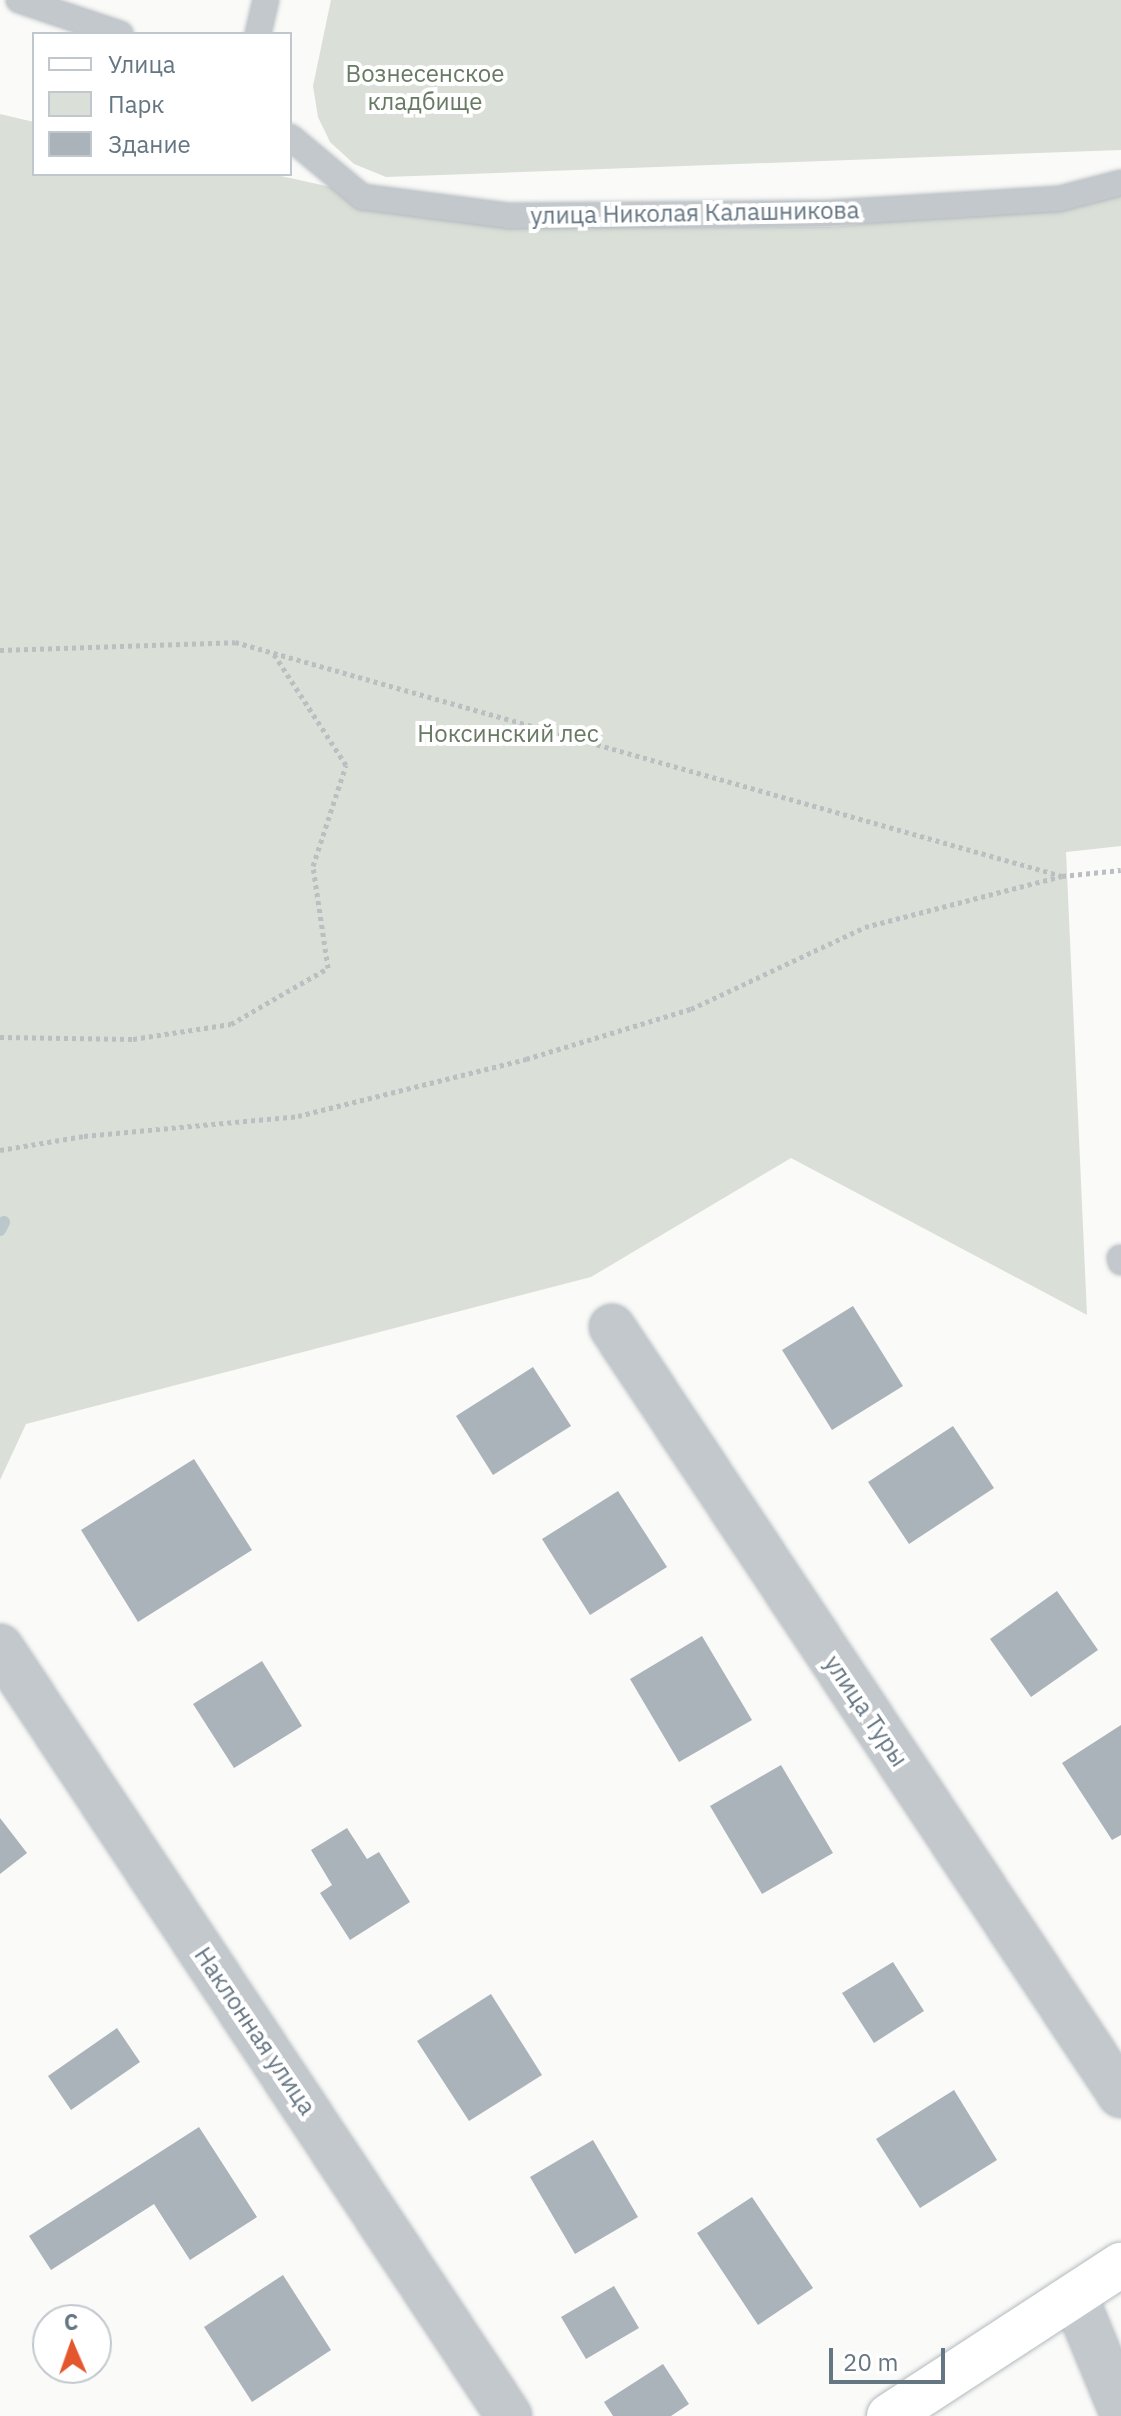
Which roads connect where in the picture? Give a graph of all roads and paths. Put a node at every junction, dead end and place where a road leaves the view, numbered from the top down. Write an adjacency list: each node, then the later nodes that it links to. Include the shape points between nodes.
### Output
1 (19, 0): 3 (lane)
2 (266, 0): 4 (lane)
3 (114, 32)
4 (258, 32)
5 (292, 139): 6 (lane, улица Николая Калашникова, via 362,197 508,216 830,213 1059,199)
6 (1121, 183)
7 (0, 650): 8 (path, via 235,642)
8 (274, 653): 10 (path); 11 (path, via 346,765 313,866 328,968 231,1024 133,1039)
9 (1121, 870): 10 (path)
10 (1062, 876): 12 (path, via 865,927 691,1009 526,1059 298,1116 84,1136)
11 (0, 1037)
12 (0, 1150)
13 (612, 1327): 15 (street, улица Туры)
14 (0, 1647): 19 (street, Наклонная улица)
15 (1121, 2095)
16 (1121, 2265): 17 (street)
17 (1074, 2295): 18 (street); 20 (street)
18 (1121, 2409)
19 (509, 2416)
20 (889, 2416)

